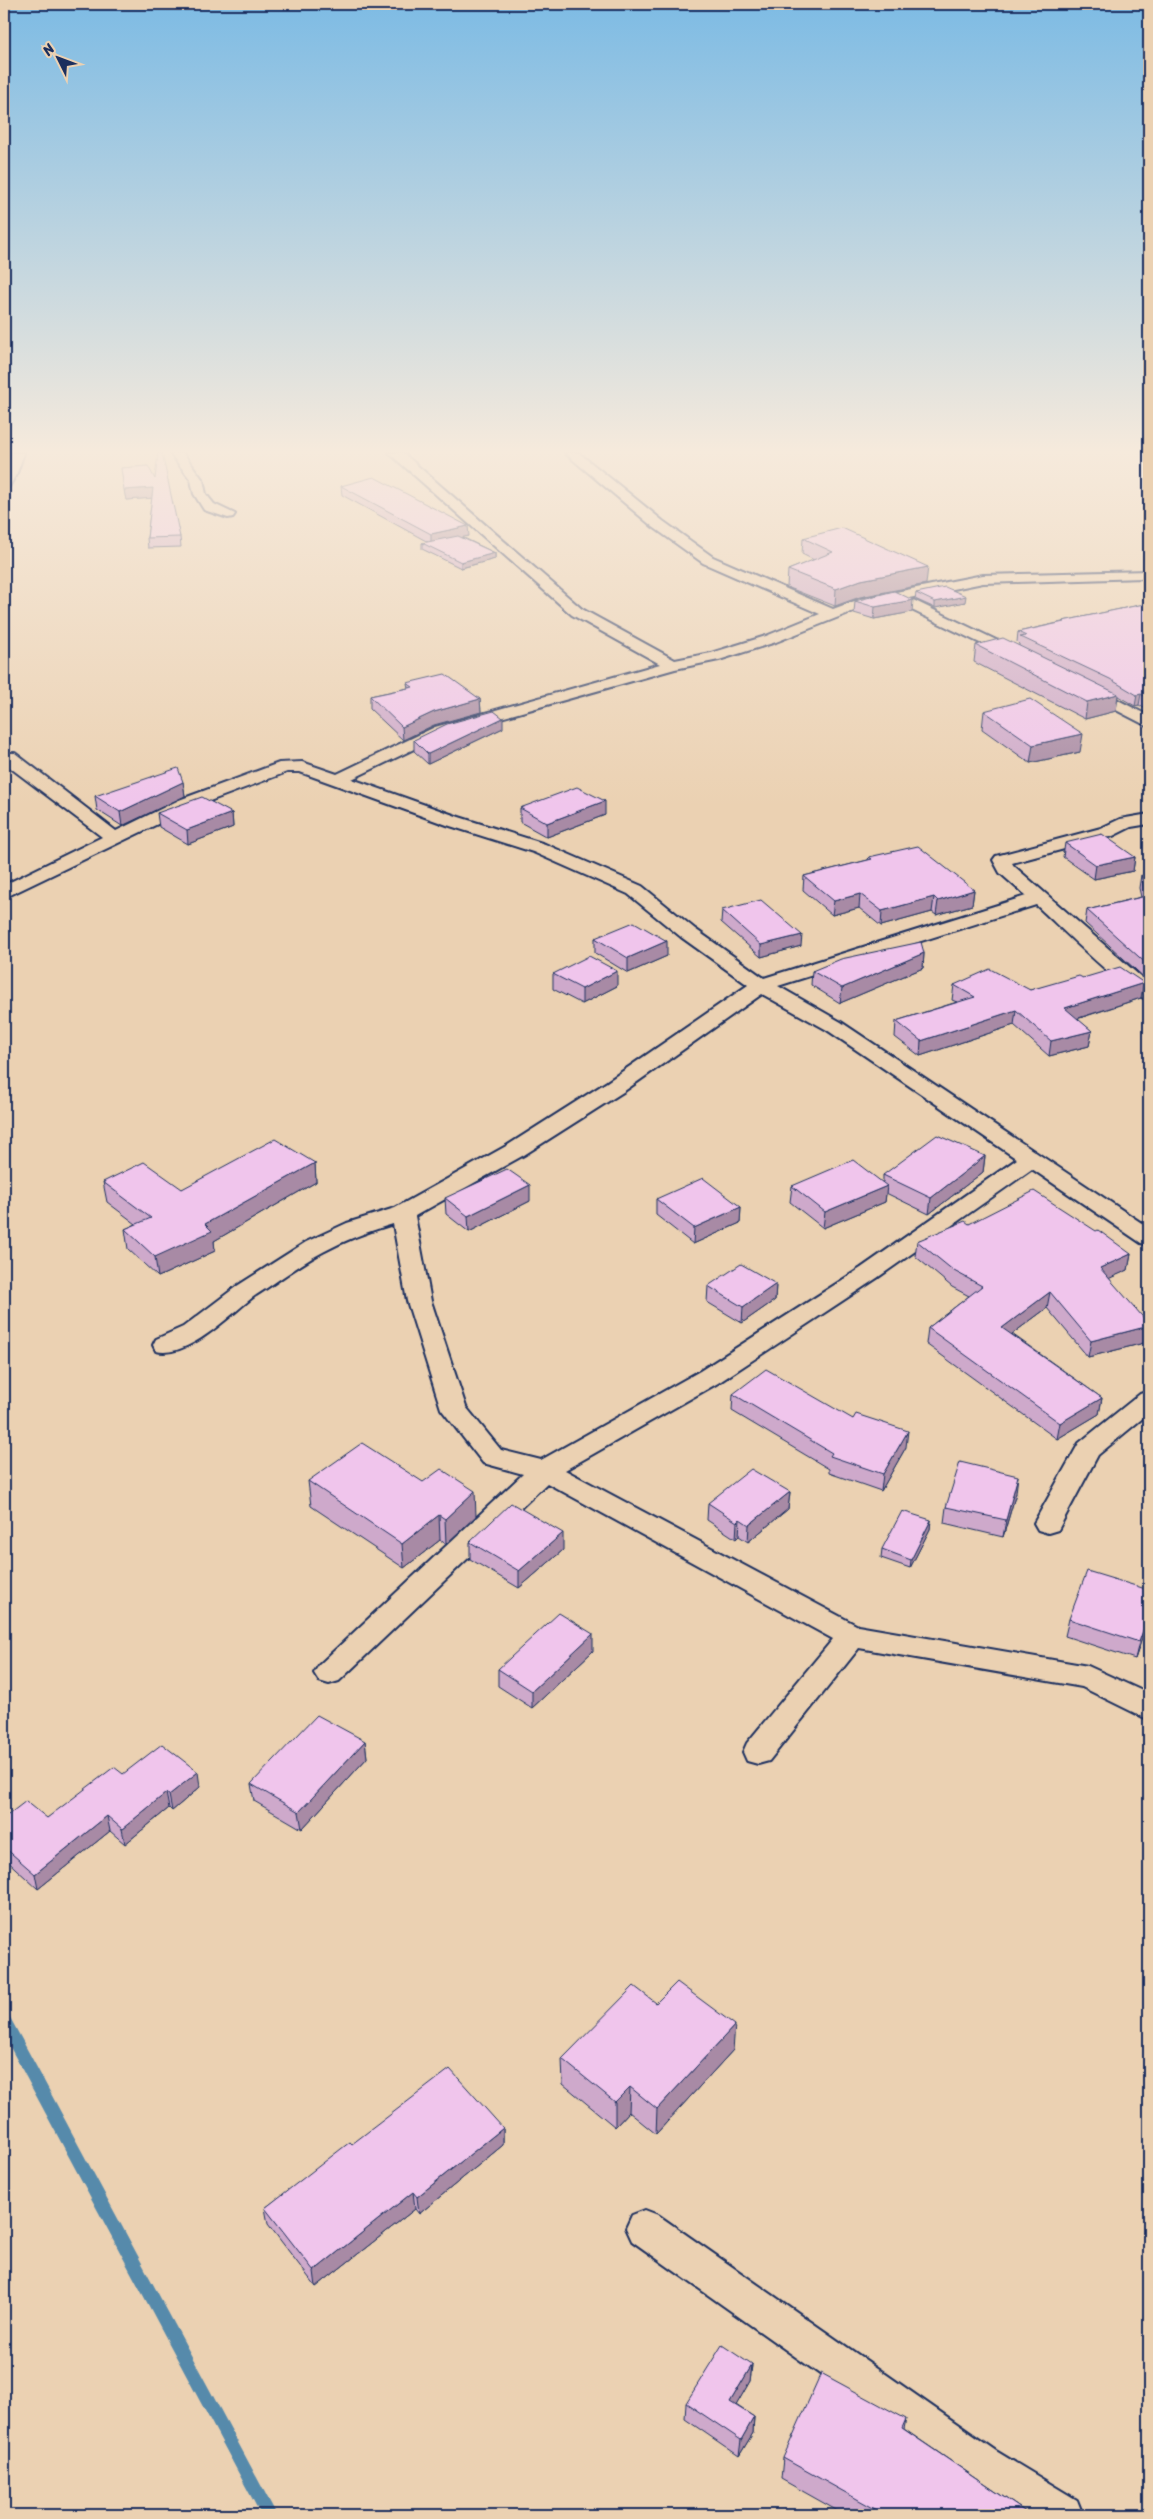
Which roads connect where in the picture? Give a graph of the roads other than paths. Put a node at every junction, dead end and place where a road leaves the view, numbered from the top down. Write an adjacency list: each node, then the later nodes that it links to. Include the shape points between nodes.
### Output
1 (530, 571): 7 (street, via 577,612)
2 (732, 571): 5 (street)
3 (1149, 576): 4 (street, via 983,578)
4 (894, 596): 5 (street); 6 (street)
5 (831, 613): 7 (street, via 714,657)
6 (1025, 660)
7 (672, 664): 11 (street, via 441,730)
8 (1076, 683): 9 (street)
9 (1149, 722)
10 (4, 758): 13 (street, via 9,757)
11 (339, 778): 13 (street, via 302,767 285,767 185,804); 16 (street, via 453,821 539,848 635,890)
12 (1149, 819): 15 (street, via 1002,860 1006,869)
13 (114, 838): 14 (street)
14 (4, 892)
15 (1039, 898): 16 (street); 17 (street)
16 (761, 985): 18 (street, via 834,1026); 19 (street, via 616,1087 516,1150)
17 (1149, 994)
18 (1032, 1159): 20 (street); 23 (street, via 870,1273 717,1372)
19 (404, 1213): 21 (street, via 362,1225 314,1247 246,1291 192,1333); 23 (street, via 419,1302 454,1409 492,1457)
20 (1149, 1238)
21 (165, 1345)
22 (1149, 1400): 24 (street, via 1088,1449)
23 (544, 1470): 25 (street); 26 (street)
24 (1048, 1523)
25 (852, 1636): 27 (street, via 1088,1677); 28 (street)
26 (329, 1673)
27 (1149, 1708)
28 (758, 1752)
29 (645, 2228): 30 (street, via 982,2465)
30 (1062, 2515)

